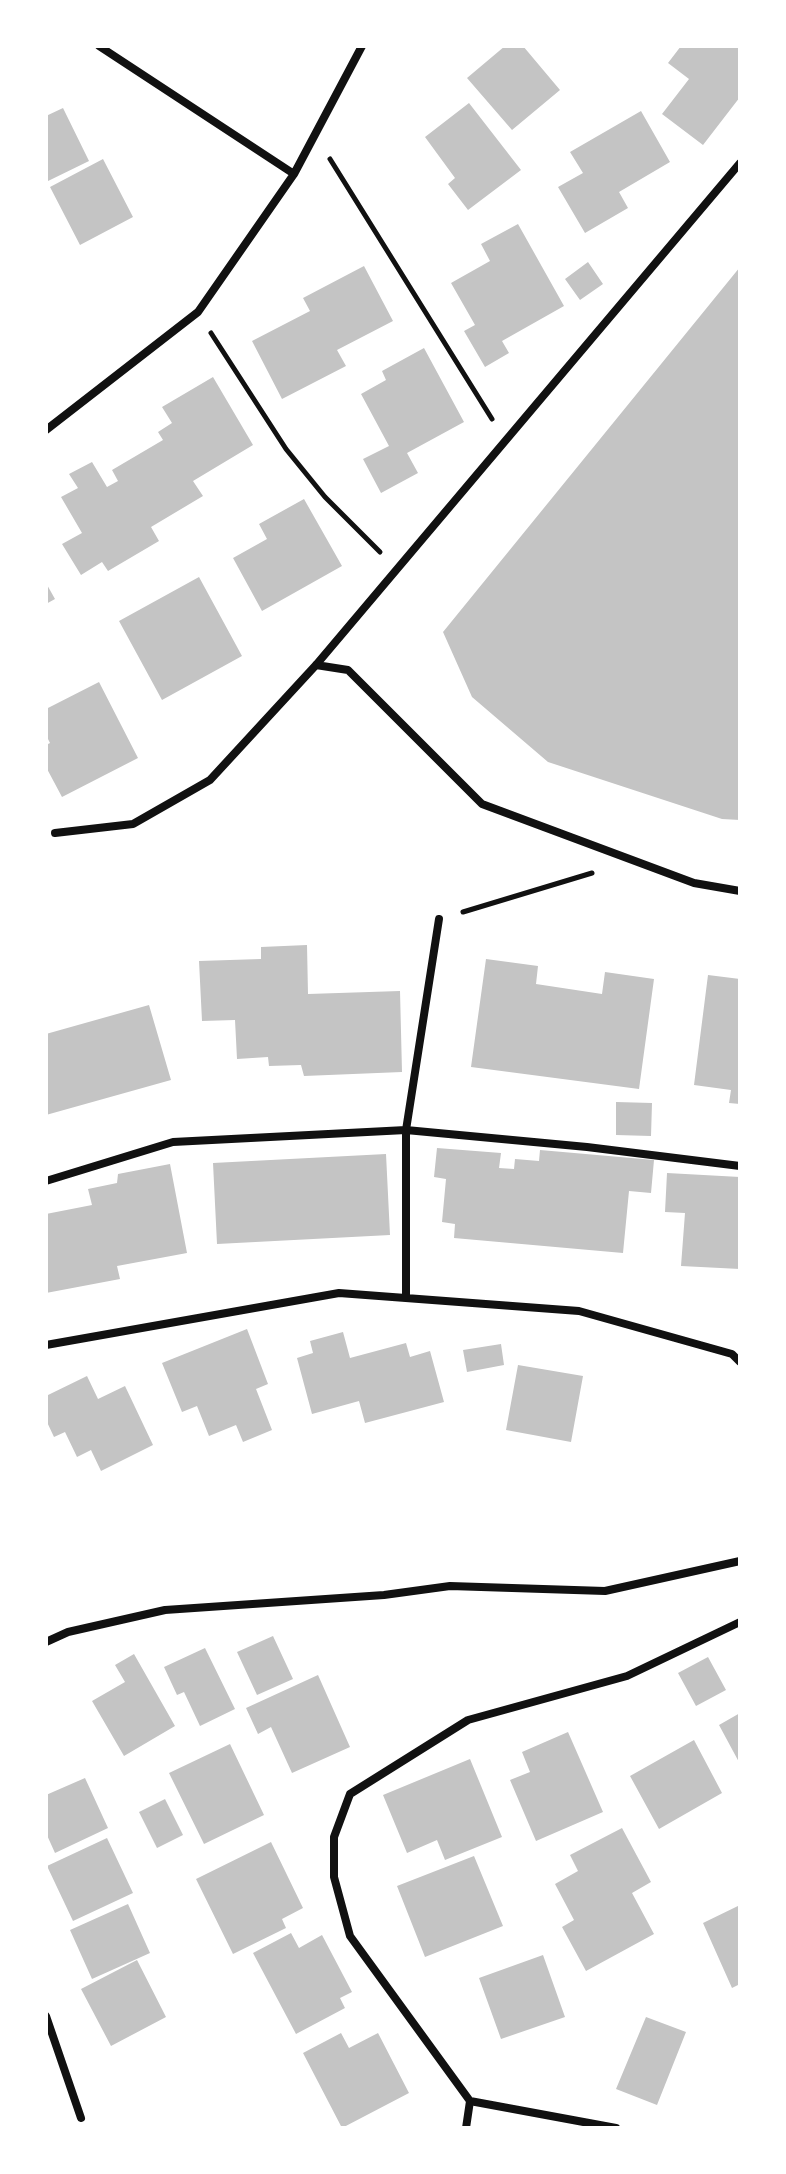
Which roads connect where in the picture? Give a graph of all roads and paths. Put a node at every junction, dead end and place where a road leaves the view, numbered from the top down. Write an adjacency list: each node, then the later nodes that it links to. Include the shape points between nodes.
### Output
1 (99, 46): 5 (street)
2 (362, 46): 3 (street)
3 (315, 134): 5 (street); 8 (path)
4 (740, 163): 8 (street)
5 (294, 174): 6 (street)
6 (198, 312): 7 (street); 9 (path, via 286,449)
7 (46, 430)
8 (506, 443): 9 (street)
9 (396, 569): 10 (street)
10 (316, 665): 11 (street, via 210,780 133,824); 12 (street, via 348,670 482,804)
11 (55, 833)
12 (633, 861): 13 (street, via 694,883); 14 (path)
13 (740, 891)
14 (439, 919): 15 (street)
15 (406, 1130): 16 (street); 17 (street, via 173,1142); 18 (street)
16 (740, 1166)
17 (46, 1181)
18 (406, 1298): 19 (street, via 339,1293); 20 (street, via 579,1311 732,1354)
19 (46, 1345)
20 (740, 1362)
21 (740, 1561): 23 (street, via 605,1591 450,1586 165,1610)
22 (740, 1622): 25 (street, via 627,1676 468,1720 350,1794 334,1837 334,1877 350,1936)
23 (46, 1642)
24 (46, 2016): 26 (street)
25 (470, 2101): 27 (street); 28 (street)
26 (81, 2118)
27 (466, 2128)
28 (616, 2128)

